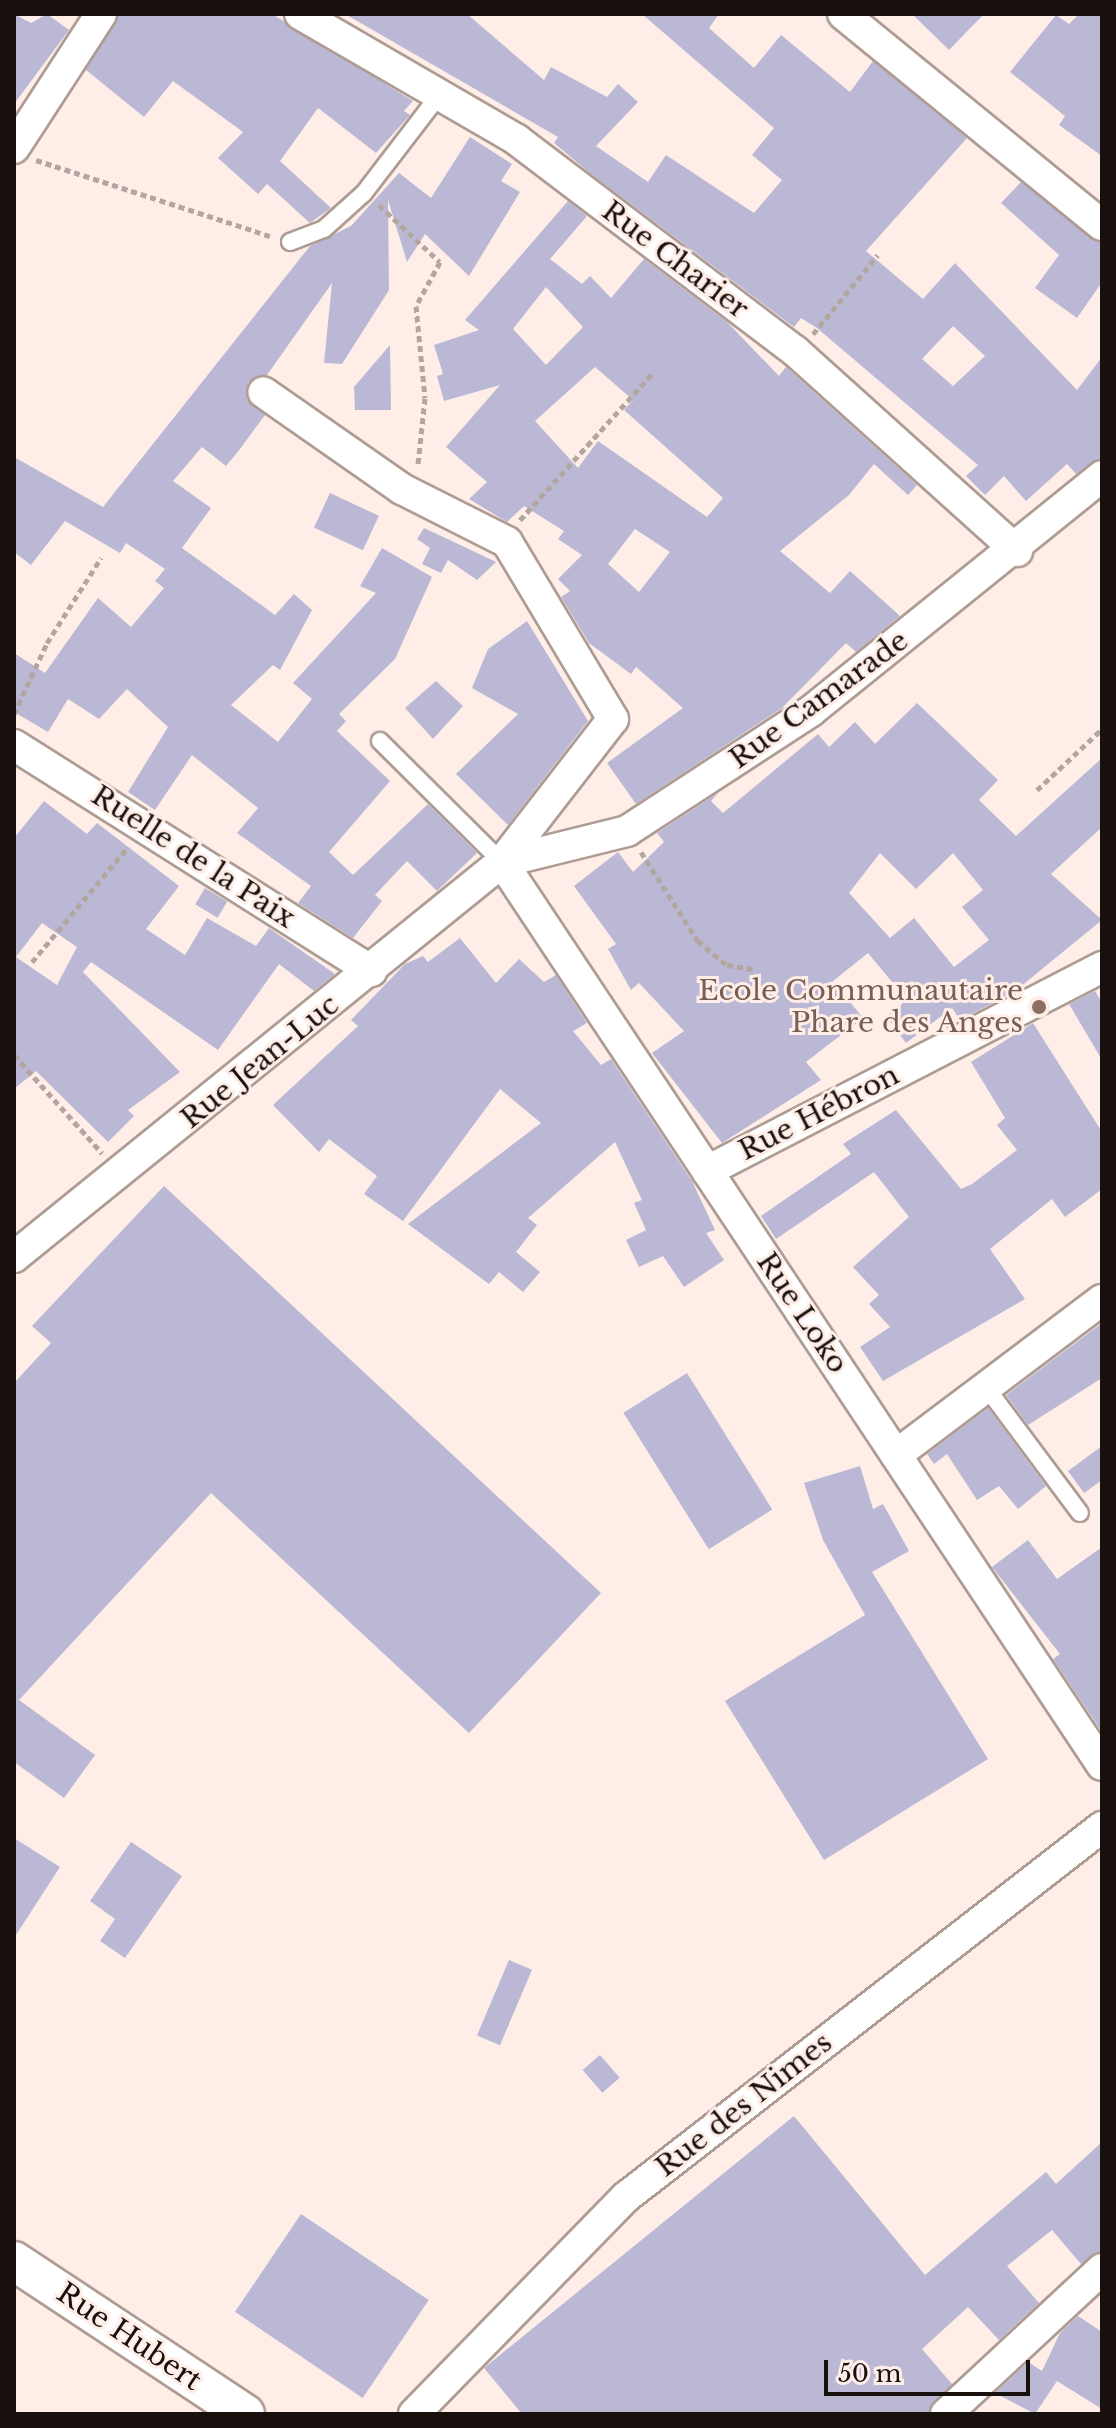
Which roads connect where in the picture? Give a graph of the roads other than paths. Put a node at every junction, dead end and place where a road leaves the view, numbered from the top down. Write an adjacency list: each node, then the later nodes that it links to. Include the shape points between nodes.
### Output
1 (101, 14): 5 (street)
2 (300, 14): 4 (street, Rue Charier)
3 (843, 14): 6 (street)
4 (436, 99): 7 (lane, via 364,193 324,229); 10 (street, Rue Charier, via 517,140 795,351)
5 (21, 153)
6 (1102, 225)
7 (290, 242)
8 (263, 392): 13 (street, via 402,489 507,542 613,719)
9 (1102, 476): 10 (street, Rue Camarade)
10 (1017, 551): 13 (street, Rue Camarade, via 811,711 627,831)
11 (380, 741): 13 (lane)
12 (14, 745): 15 (street, Ruelle de la Paix)
13 (502, 862): 15 (street, Rue Jean-Luc); 16 (street, Rue Loko)
14 (1102, 967): 16 (street, Rue Hébron)
15 (371, 971): 17 (street, Rue Jean-Luc)
16 (707, 1171): 20 (street, Rue Loko)
17 (14, 1257)
18 (1102, 1300): 19 (street)
19 (986, 1387): 20 (street); 21 (lane)
20 (896, 1455): 22 (street, Rue Loko)
21 (1080, 1513)
22 (1102, 1765)
23 (1102, 1827): 27 (street, Rue des Nimes, via 626,2197)
24 (14, 2261): 26 (street, Rue Hubert)
25 (1102, 2269): 28 (street)
26 (245, 2414)
27 (414, 2414)
28 (946, 2414)

